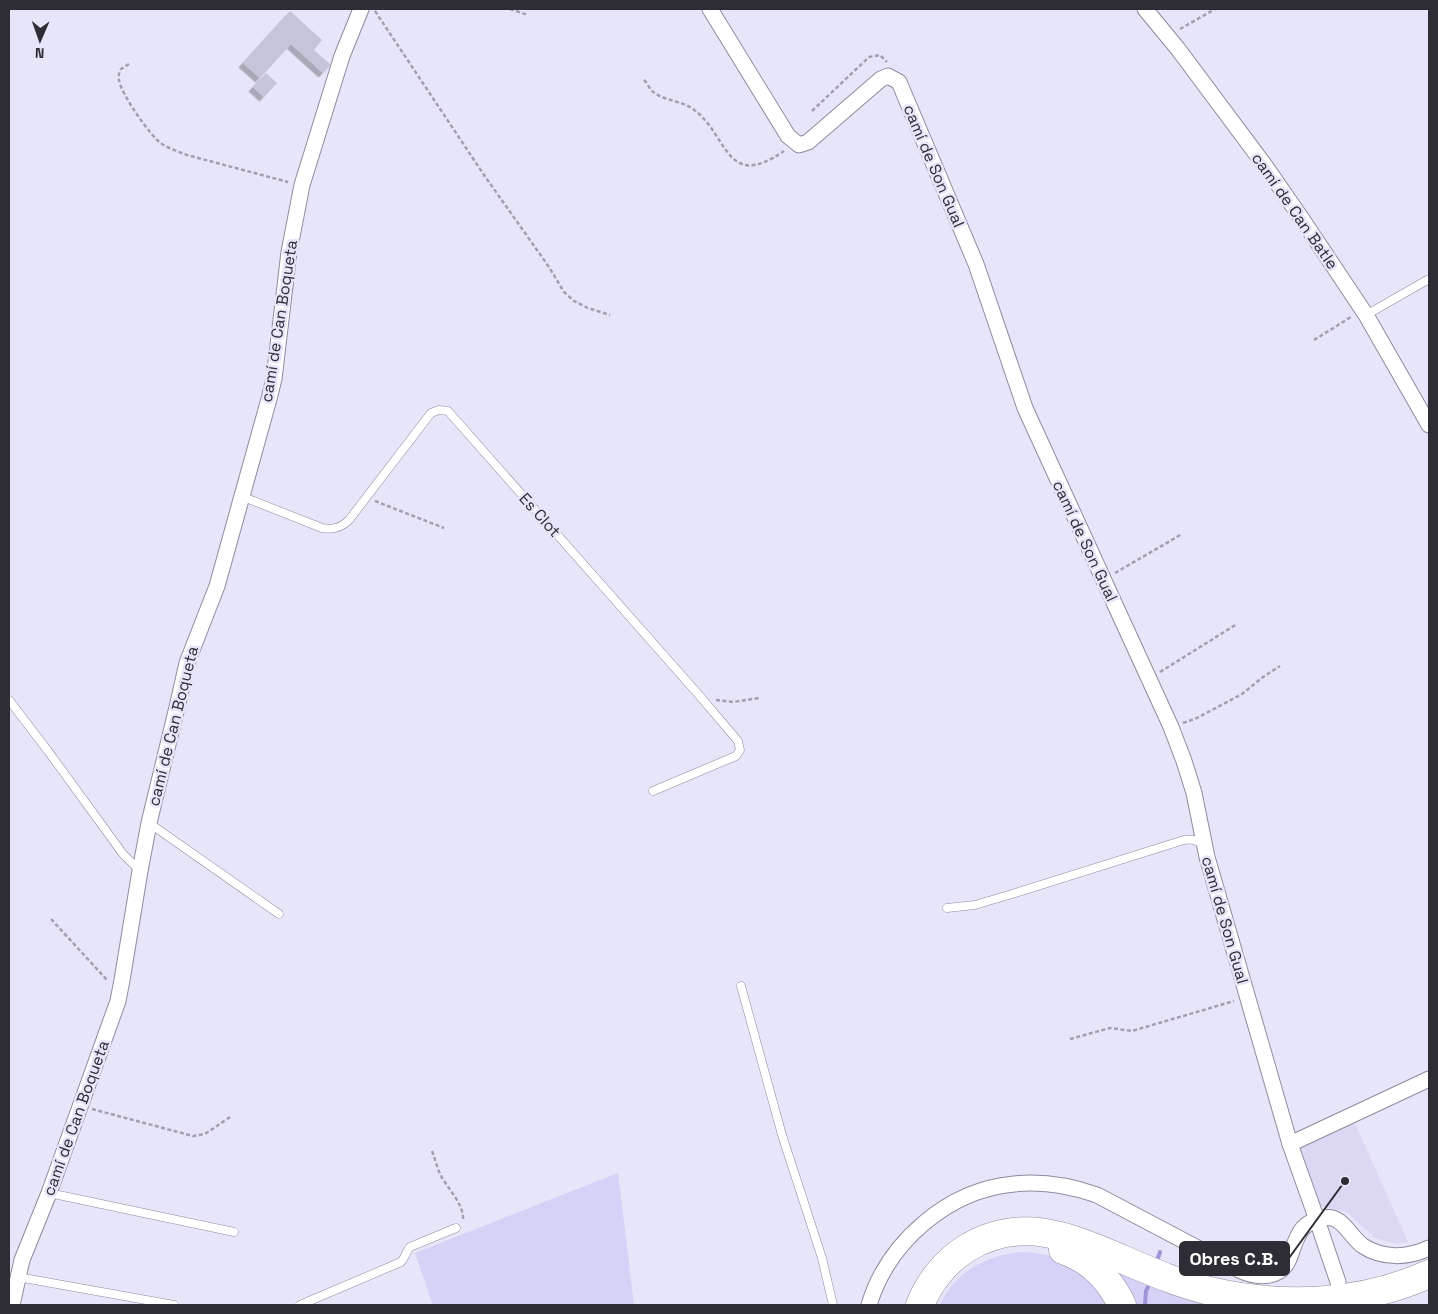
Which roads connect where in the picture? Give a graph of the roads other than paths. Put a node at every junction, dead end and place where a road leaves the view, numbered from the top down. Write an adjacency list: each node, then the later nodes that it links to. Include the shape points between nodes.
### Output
1 (361, 9): 7 (street, camí de Can Boqueta, via 342,56 302,185 289,252 274,379)
2 (710, 9): 11 (street, camí de Son Gual, via 794,142 808,142 881,79 888,76 898,82 976,264 1025,408 1171,727 1194,793)
3 (1145, 9): 5 (street, camí de Can Batle, via 1266,167)
4 (1429, 279): 5 (lane)
5 (1365, 313): 6 (street, camí de Can Batle)
6 (1429, 425)
7 (241, 496): 9 (lane, Es Clot, via 326,529 336,528 345,524 431,413 448,411 738,741 739,752 732,758); 10 (street, camí de Can Boqueta, via 217,586 187,663)
8 (9, 700): 12 (lane, via 123,854)
9 (653, 791)
10 (149, 823): 12 (street, camí de Can Boqueta); 14 (lane)
11 (1205, 848): 13 (lane, via 1196,840 1184,840 975,905); 17 (street, camí de Son Gual)
12 (140, 870): 18 (street, camí de Can Boqueta, via 118,1001)
13 (947, 908)
14 (280, 914)
15 (741, 986): 30 (lane)
16 (1429, 1079): 17 (street)
17 (1290, 1144): 19 (street, camí de Son Gual)
18 (49, 1193): 21 (lane); 24 (street, camí de Can Boqueta)
19 (1317, 1220): 22 (street, via 1327,1217 1340,1221 1362,1245 1379,1254 1409,1255); 25 (street, camí de Son Gual); 31 (street, via 1299,1233 1284,1266 1273,1274 1258,1276 1239,1270 1081,1190 1032,1183 999,1186 954,1203 913,1233 891,1259)
20 (456, 1228): 29 (lane, via 410,1247 401,1262)
21 (234, 1232)
22 (1429, 1248)
23 (1429, 1274): 32 (highway, via 1403,1285 1344,1298 1309,1301 1252,1299 1193,1287 1062,1236 1015,1232 975,1244 954,1258 937,1275)
24 (18, 1277): 27 (street, camí de Can Boqueta); 28 (lane)
25 (1338, 1282)
26 (1429, 1289): 35 (highway)
27 (12, 1305)
28 (174, 1305)
29 (300, 1305)
30 (834, 1305)
31 (869, 1305)
32 (920, 1305)
33 (933, 1305): 34 (highway, via 947,1281 971,1260 998,1247 1031,1243 1059,1248 1089,1264 1106,1280)
34 (1122, 1305)
35 (1394, 1305)

